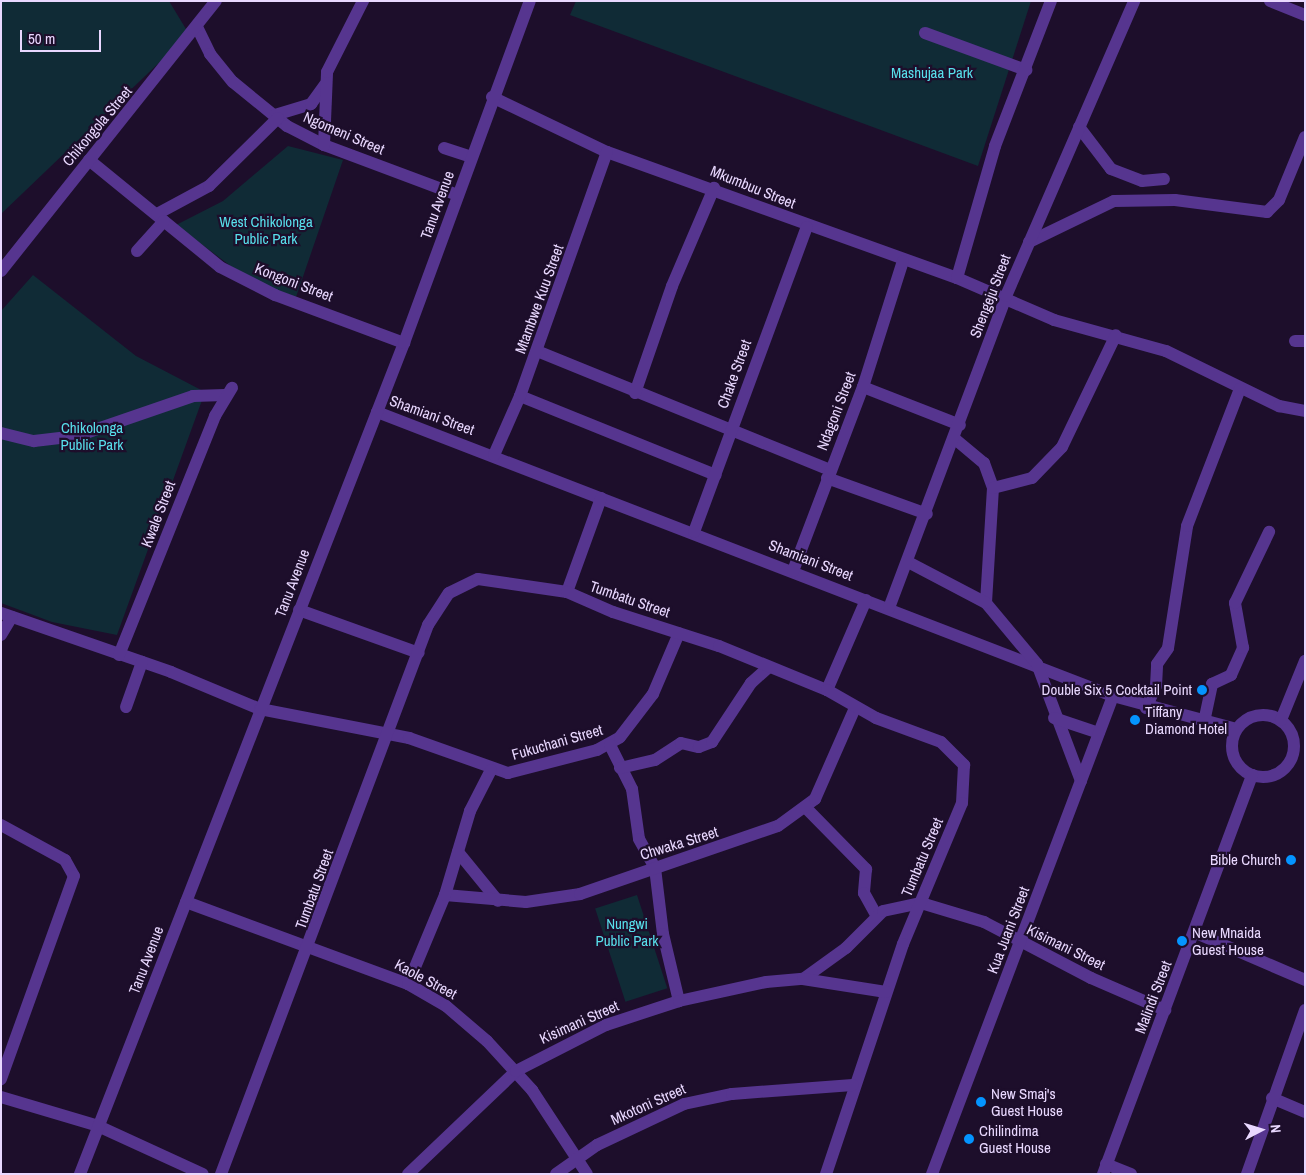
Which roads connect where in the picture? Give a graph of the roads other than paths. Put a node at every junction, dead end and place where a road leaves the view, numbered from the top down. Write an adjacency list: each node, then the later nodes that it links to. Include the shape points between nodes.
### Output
1 (216, 1): 8 (street, Chikongola Street)
2 (363, 1): 11 (street, via 333,59)
3 (530, 1): 12 (street, Tanu Avenue)
4 (1051, 1): 10 (street)
5 (1134, 1): 14 (street, Shengeju Street)
6 (1270, 1): 7 (street)
7 (1305, 14)
8 (197, 28): 13 (street, Ngomeni Street, via 210,54 233,82); 20 (street, Chikongola Street)
9 (924, 32): 10 (street)
10 (1026, 70): 30 (street, via 994,146)
11 (326, 83): 13 (street, via 311,104); 16 (street)
12 (492, 97): 18 (street, Mkumbuu Street); 19 (street, Tanu Avenue)
13 (277, 116): 16 (street, Ngomeni Street); 24 (street, via 209,186)
14 (1079, 127): 21 (street, via 1111,169 1142,181); 26 (street, Shengeju Street)
15 (1305, 137): 26 (street, via 1280,200 1267,212 1175,200 1114,201)
16 (324, 146): 23 (street, Ngomeni Street)
17 (444, 148): 19 (street)
18 (606, 152): 22 (street, Mkumbuu Street); 34 (street, Mtambwe Kuu Street)
19 (472, 157): 23 (street, Tanu Avenue)
20 (89, 160): 24 (street, Kongoni Street); 29 (street, Chikongola Street)
21 (1164, 179)
22 (714, 188): 25 (street, Mkumbuu Street); 37 (street, via 672,286)
23 (458, 195): 33 (street, Tanu Avenue)
24 (161, 217): 27 (street); 33 (street, Kongoni Street, via 220,267 254,286)
25 (807, 227): 28 (street, Mkumbuu Street); 42 (street, Chake Street)
26 (1029, 242): 31 (street, Shengeju Street)
27 (137, 251)
28 (904, 261): 30 (street, Mkumbuu Street); 35 (street, Ndagoni Street)
29 (3, 263)
30 (957, 278): 31 (street, Mkumbuu Street)
31 (1006, 296): 32 (street, Mkumbuu Street, via 1054,320); 41 (street, Shengeju Street)
32 (1116, 336): 36 (street, Mkumbuu Street, via 1166,350); 48 (street, via 1062,448 1032,478)
33 (404, 343): 40 (street, Tanu Avenue)
34 (537, 351): 37 (street); 38 (street, Mtambwe Kuu Street)
35 (863, 387): 41 (street); 47 (street, Ndagoni Street)
36 (1240, 389): 39 (street, Mkumbuu Street, via 1279,406); 73 (street, via 1187,526 1168,648 1156,664 1156,686)
37 (635, 393): 42 (street)
38 (520, 396): 45 (street, Mtambwe Kuu Street); 46 (street)
39 (1305, 411)
40 (376, 412): 45 (street, Shamiani Street); 59 (street, Tanu Avenue)
41 (960, 426): 44 (street, Shengeju Street)
42 (730, 430): 46 (street, Chake Street); 47 (street)
43 (1, 433): 64 (street, Kwale Street, via 34,441 77,436 194,396 229,392)
44 (955, 438): 48 (street, via 984,463); 50 (street, Shengeju Street)
45 (494, 455): 49 (street, Shamiani Street)
46 (716, 474): 51 (street, Chake Street)
47 (828, 474): 50 (street); 54 (street, Ndagoni Street)
48 (993, 488): 57 (street)
49 (601, 498): 51 (street, Shamiani Street); 55 (street)
50 (927, 514): 53 (street, Shengeju Street)
51 (694, 532): 54 (street, Shamiani Street)
52 (1269, 532): 77 (street, via 1235,603 1243,648 1231,675 1212,684)
53 (908, 562): 57 (street); 58 (street, Shengeju Street)
54 (793, 571): 56 (street, Shamiani Street)
55 (567, 592): 61 (street, Tumbatu Street); 63 (street, Tumbatu Street, via 501,579 462,584 434,614)
56 (866, 600): 58 (street, Shamiani Street); 69 (street)
57 (986, 603): 67 (street)
58 (889, 608): 67 (street, Shamiani Street)
59 (299, 610): 63 (street); 74 (street, Tanu Avenue)
60 (7, 615): 62 (street); 64 (street, Fukuchani Street)
61 (679, 633): 68 (street, Tumbatu Street); 81 (street, Fukuchani Street, via 648,702 626,732)
62 (1, 635)
63 (419, 653): 80 (street, Tumbatu Street)
64 (119, 654): 66 (street, Fukuchani Street)
65 (1305, 661): 76 (street)
66 (142, 662): 71 (street); 74 (street, Fukuchani Street)
67 (1037, 664): 70 (street, Shamiani Street); 75 (street)
68 (769, 666): 69 (street, Tumbatu Street); 84 (street, via 751,683 712,742 699,747 680,743 655,760)
69 (826, 690): 72 (street, Tumbatu Street)
70 (1113, 696): 73 (street, Shamiani Street); 79 (street, Kua Juani Street)
71 (126, 707)
72 (855, 708): 88 (street, Chwaka Street, via 833,767); 95 (street, Tumbatu Street, via 941,742 964,765 962,803)
73 (1146, 708): 77 (street, Shamiani Street)
74 (260, 709): 80 (street, Fukuchani Street); 94 (street, Tanu Avenue)
75 (1054, 718): 79 (street); 87 (street)
76 (1281, 720): 78 (street, via 1265,714 1248,718); 82 (street, via 1290,730)
77 (1204, 722): 78 (street, Shamiani Street)
78 (1236, 729): 86 (street, via 1232,747 1238,764)
79 (1099, 732): 87 (street, Kua Juani Street)
80 (387, 733): 85 (street, Fukuchani Street, via 455,751); 99 (street, Tumbatu Street)
81 (610, 745): 84 (street); 85 (street, Fukuchani Street, via 518,772)
82 (1293, 755): 83 (street); 86 (street, via 1284,769 1269,776)
83 (1305, 760)
84 (620, 768): 91 (street, via 632,788 639,838)
85 (491, 770): 90 (street, via 470,811)
86 (1252, 775): 97 (street, Malindi Street)
87 (1081, 781): 98 (street, Kua Juani Street)
88 (806, 808): 91 (street, Chwaka Street, via 778,826); 96 (street, via 866,869 864,893)
89 (1, 825): 108 (street, via 65,860 74,876)
90 (458, 852): 92 (street); 93 (street)
91 (655, 868): 93 (street, Chwaka Street, via 580,894); 104 (street, via 663,934)
92 (445, 895): 93 (street, Chwaka Street); 102 (street)
93 (498, 901)
94 (186, 902): 99 (street, Kaole Street); 113 (street, Tanu Avenue)
95 (921, 903): 96 (street, Kisimani Street, via 888,908); 98 (street, Kisimani Street, via 984,922); 103 (street, Tumbatu Street)
96 (877, 916): 100 (street, Kisimani Street, via 846,948)
97 (1196, 933): 101 (street); 105 (street, Malindi Street)
98 (1020, 942): 105 (street, Kisimani Street); 123 (street, Kua Juani Street)
99 (309, 948): 102 (street, Kaole Street); 118 (street, Tumbatu Street)
100 (803, 979): 103 (street, Kisimani Street); 104 (street, Kisimani Street)
101 (1305, 980)
102 (408, 984): 107 (street, Kaole Street, via 458,1016)
103 (886, 992): 109 (street, Tumbatu Street)
104 (679, 1000): 107 (street, Kisimani Street, via 583,1034)
105 (1165, 1010): 115 (street, Malindi Street)
106 (1305, 1010): 111 (street)
107 (516, 1070): 114 (street, Kaole Street); 119 (street, Kisimani Street)
108 (1, 1079)
109 (853, 1085): 114 (street, Mkotoni Street, via 705,1098 657,1115); 122 (street, Tumbatu Street)
110 (1, 1096): 113 (street)
111 (1272, 1098): 112 (street); 125 (street)
112 (1305, 1112)
113 (98, 1126): 116 (street, Tanu Avenue); 117 (street)
114 (578, 1158): 120 (street, Mkotoni Street); 121 (street, Kaole Street)
115 (1105, 1169): 124 (street)
116 (80, 1174)
117 (204, 1174)
118 (221, 1174)
119 (408, 1174)
120 (556, 1174)
121 (587, 1174)
122 (826, 1174)
123 (932, 1174)
124 (1131, 1174)
125 (1247, 1174)

